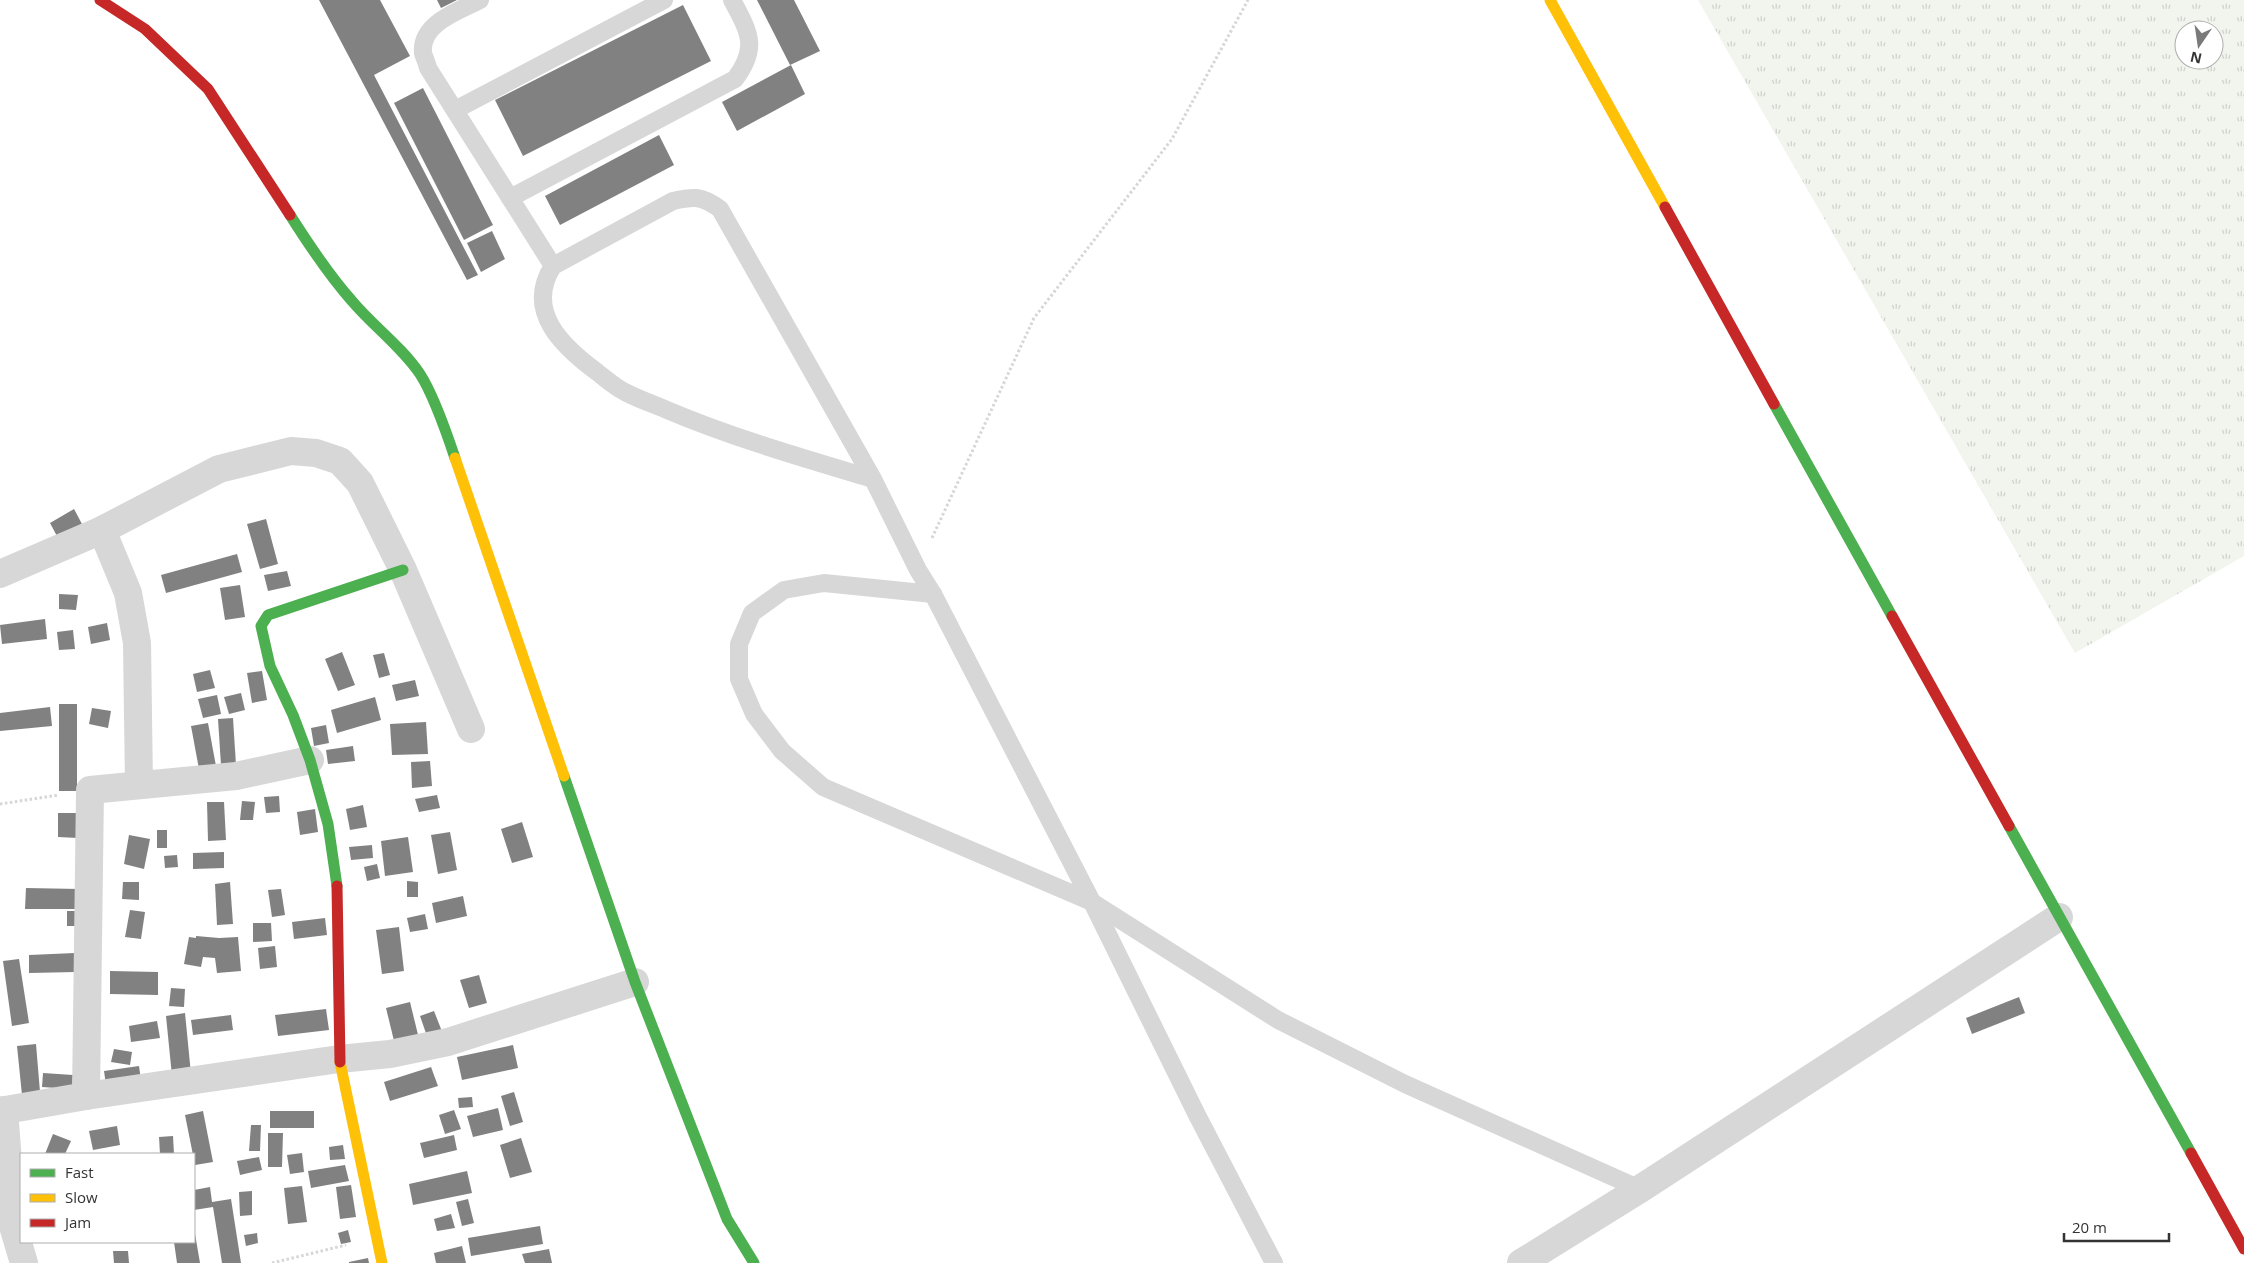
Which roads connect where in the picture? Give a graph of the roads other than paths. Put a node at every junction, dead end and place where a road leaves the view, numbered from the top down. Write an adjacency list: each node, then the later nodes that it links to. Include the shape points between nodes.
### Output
1 (100, 0): 19 (street, via 145,29 208,89 320,262 352,303 384,332 420,374 446,432)
2 (480, 0): 6 (lane, via 439,21 428,34 423,52 428,68)
3 (664, 0): 6 (lane)
4 (732, 0): 7 (lane, via 747,29 750,45 746,64 735,79)
5 (1550, 0): 18 (street)
6 (455, 110): 7 (lane)
7 (510, 198): 8 (lane)
8 (553, 266): 9 (lane, via 545,279 543,296 549,326 580,360 624,392 694,422); 9 (lane, via 673,201 692,197 706,199 720,209)
9 (873, 479): 13 (lane)
10 (102, 530): 11 (street, via 219,469 291,451 316,453 340,462 360,483); 12 (street); 16 (street, via 128,593 137,644)
11 (403, 570): 14 (street); 15 (street, via 268,615 263,620 262,634 270,666)
12 (0, 574)
13 (933, 594): 17 (lane); 17 (lane, via 824,583 784,590 752,613 739,644 739,679 754,714 782,750 823,787)
14 (471, 729)
15 (310, 760): 16 (street, via 236,776); 20 (street, via 328,824 338,880)
16 (139, 785): 21 (street, via 90,790)
17 (1092, 902): 23 (lane, via 1278,1020 1405,1084); 28 (lane)
18 (2059, 917): 23 (street); 24 (street)
19 (635, 982): 20 (street, via 448,1042 390,1054); 27 (street, via 727,1219)
20 (339, 1059): 21 (street); 26 (street)
21 (86, 1096): 22 (street)
22 (2, 1110): 25 (street, via 12,1226)
23 (1640, 1189): 29 (street)
24 (2244, 1249)
25 (24, 1263)
26 (382, 1263)
27 (754, 1263)
28 (1274, 1263)
29 (1521, 1263)

